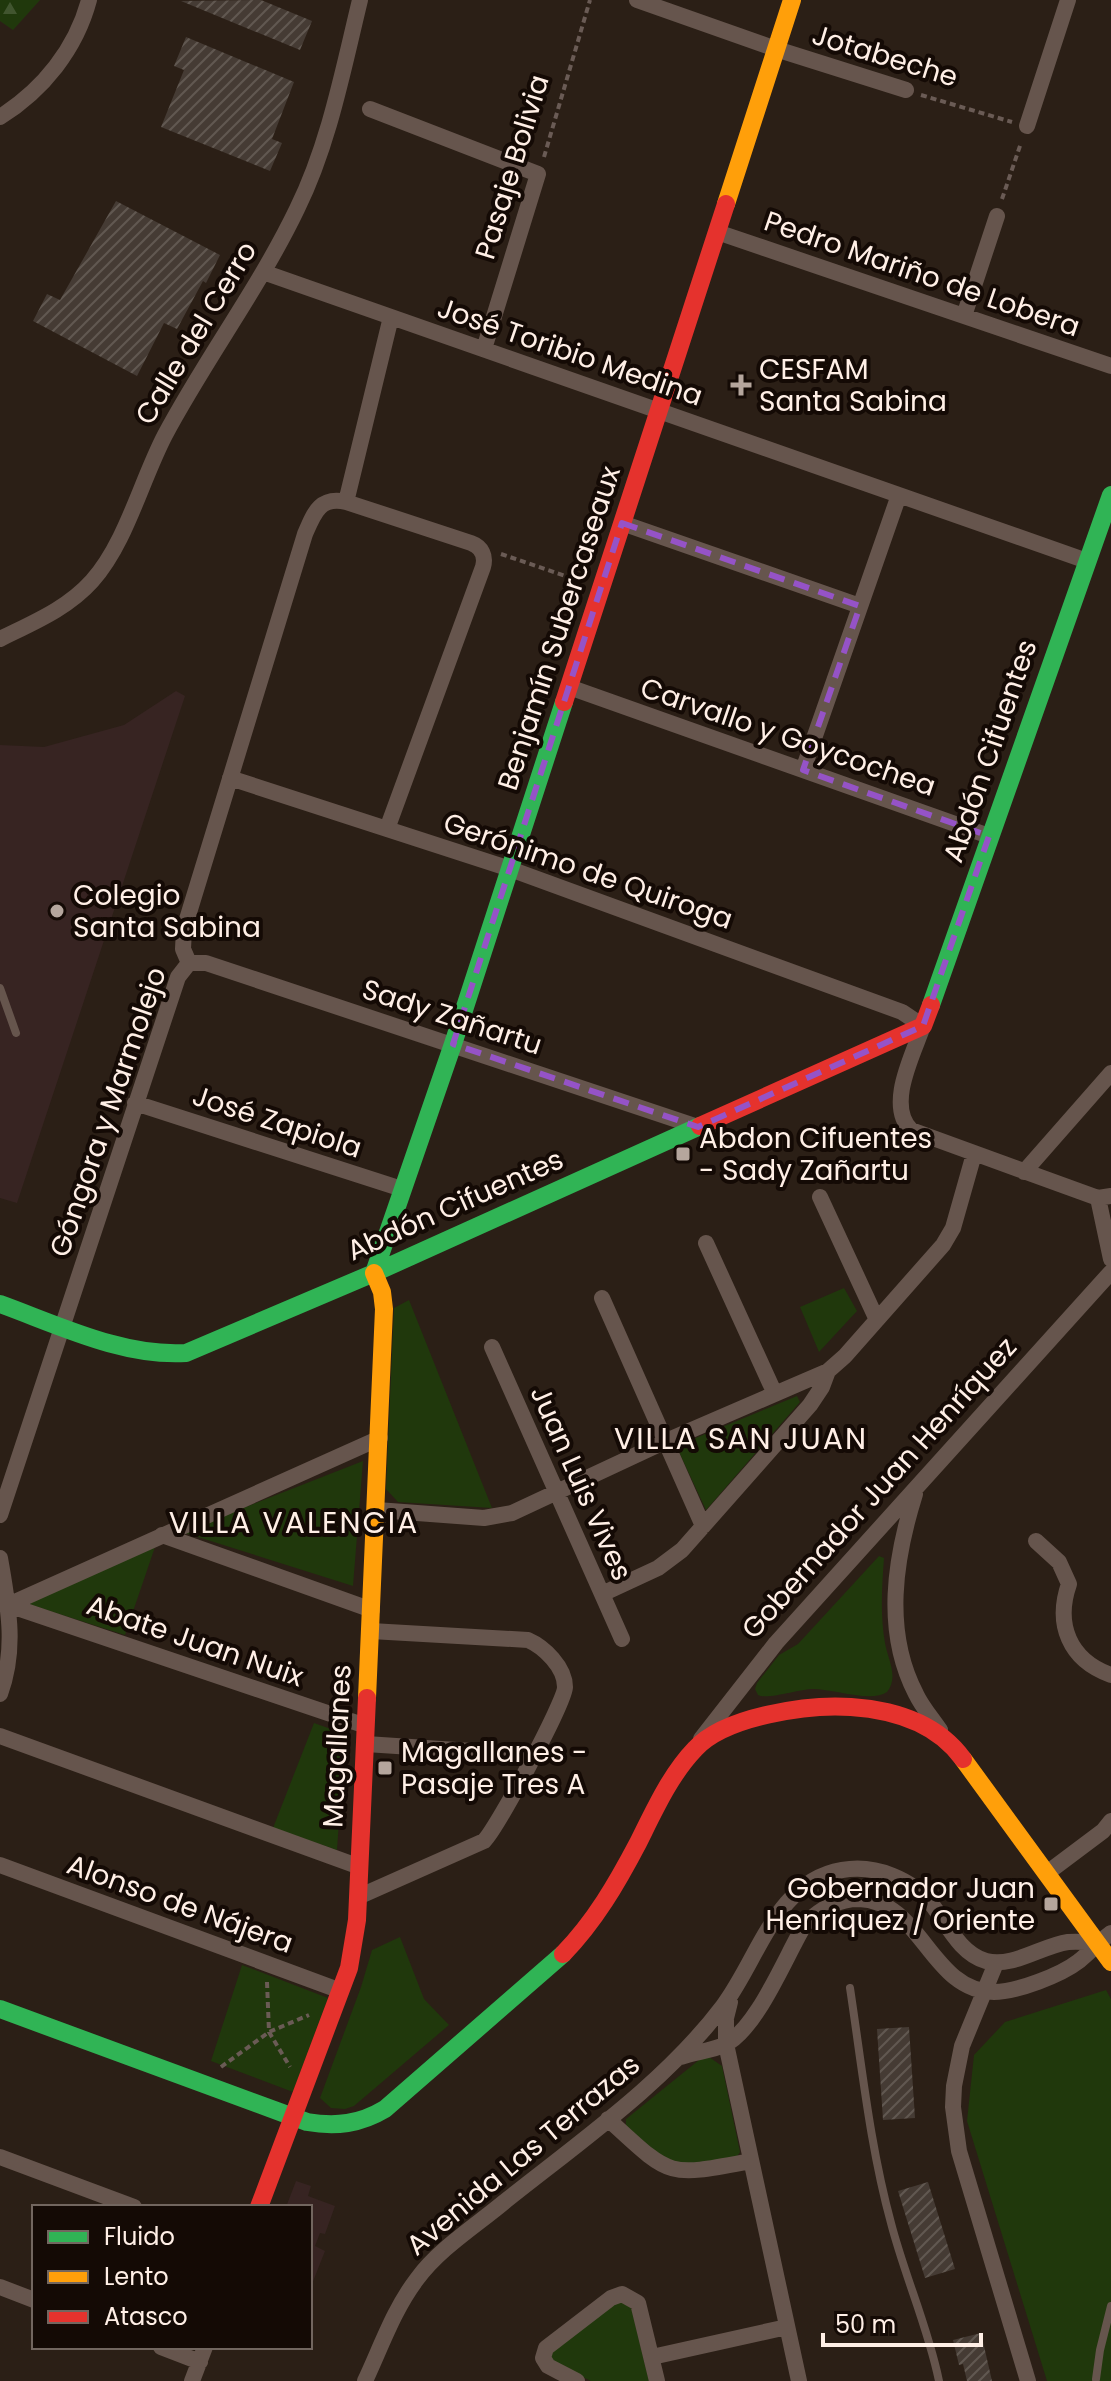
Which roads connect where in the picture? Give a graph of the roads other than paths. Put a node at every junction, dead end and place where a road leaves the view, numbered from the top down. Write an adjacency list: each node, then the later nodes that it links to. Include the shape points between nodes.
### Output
1 (89, 0): 9 (street, via 55,69)
2 (360, 0): 13 (street, Calle del Cerro, via 321,149 299,206)
3 (637, 0): 6 (street, Jotabeche)
4 (792, 0): 6 (street, Benjamín Subercaseaux)
5 (1068, 0): 10 (street)
6 (776, 49): 7 (street, Jotabeche); 12 (street, Benjamín Subercaseaux)
7 (906, 90)
8 (370, 109): 16 (street, Pasaje Bolivia, via 538,174)
9 (0, 117)
10 (1027, 126)
11 (997, 216): 14 (street)
12 (717, 232): 14 (street, Pedro Mariño de Lobera); 18 (street, Benjamín Subercaseaux)
13 (263, 272): 15 (street, José Toribio Medina); 25 (street, Calle del Cerro, via 182,404 102,569 69,602)
14 (964, 316): 17 (street, Pedro Mariño de Lobera)
15 (391, 317): 16 (street, José Toribio Medina); 21 (street)
16 (484, 349): 18 (street, José Toribio Medina)
17 (1111, 366)
18 (659, 411): 19 (street, José Toribio Medina); 22 (street, Benjamín Subercaseaux)
19 (899, 495): 23 (street, José Toribio Medina); 24 (street)
20 (1111, 495): 23 (street, Abdón Cifuentes)
21 (346, 502): 28 (street, Góngora y Marmolejo, via 326,501 305,534); 29 (street, via 471,543 482,552 483,567)
22 (622, 523): 24 (street); 26 (street, Benjamín Subercaseaux)
23 (1087, 561): 30 (street, Abdón Cifuentes)
24 (860, 606): 27 (street)
25 (0, 639)
26 (569, 687): 27 (street, Carvallo y Goycochea); 31 (street, Benjamín Subercaseaux)
27 (803, 770): 30 (street, Carvallo y Goycochea)
28 (230, 778): 29 (street, Gerónimo de Quiroga); 32 (street, Góngora y Marmolejo, via 184,929)
29 (387, 829): 31 (street, Gerónimo de Quiroga)
30 (989, 836): 34 (street, Abdón Cifuentes)
31 (510, 869): 34 (street, Gerónimo de Quiroga, via 880,1002); 36 (street, Benjamín Subercaseaux)
32 (189, 963): 36 (street, Sady Zañartu, via 206,963); 38 (street, Góngora y Marmolejo, via 178,977)
33 (0, 988): 35 (lane)
34 (923, 1026): 39 (street, Abdón Cifuentes); 40 (street, Abdón Cifuentes, via 899,1102 901,1118 917,1134)
35 (16, 1033)
36 (453, 1044): 39 (street, Sady Zañartu); 42 (street, Benjamín Subercaseaux)
37 (1111, 1073): 41 (street)
38 (135, 1103): 42 (street, José Zapiola); 52 (street, Góngora y Marmolejo)
39 (698, 1127): 48 (street, Abdón Cifuentes)
40 (974, 1154): 41 (street, Abdón Cifuentes); 51 (street, via 949,1237)
41 (1024, 1172): 44 (street, Abdón Cifuentes)
42 (402, 1189): 48 (street, Benjamín Subercaseaux)
43 (820, 1197): 51 (street)
44 (1105, 1197): 46 (street, Abdón Cifuentes)
45 (706, 1243): 55 (street)
46 (1111, 1259)
47 (1111, 1272): 58 (street, Gobernador Juan Henríquez)
48 (374, 1273): 52 (street, Abdón Cifuentes, via 175,1355 140,1350); 56 (street, Magallanes, via 384,1309)
49 (602, 1298): 57 (street)
50 (0, 1304): 52 (street, Abdón Cifuentes)
51 (877, 1320): 54 (street)
52 (62, 1325): 61 (street, Góngora y Marmolejo)
53 (492, 1347): 59 (street, Juan Luis Vives)
54 (828, 1371): 55 (street); 62 (street, via 810,1405)
55 (775, 1394): 57 (street)
56 (380, 1438): 60 (street, Magallanes); 63 (street)
57 (666, 1441): 59 (street); 62 (street)
58 (917, 1487): 74 (street, via 896,1579 897,1628 916,1694); 76 (street, Gobernador Juan Henríquez, via 776,1643)
59 (556, 1492): 60 (street, via 497,1518); 66 (street, Juan Luis Vives)
60 (377, 1510): 68 (street, Magallanes)
61 (0, 1515)
62 (703, 1526): 66 (street, via 668,1562)
63 (162, 1535): 67 (street); 68 (street)
64 (1036, 1541): 71 (street, via 1059,1562 1069,1584 1062,1605 1069,1638 1088,1663)
65 (0, 1558): 67 (street)
66 (602, 1594): 70 (street, Juan Luis Vives)
67 (8, 1605): 72 (street, via 11,1654); 73 (street, Abate Juan Nuix)
68 (372, 1610): 69 (street, Magallanes)
69 (371, 1631): 73 (street, Magallanes); 77 (street, via 528,1640 548,1654 565,1686)
70 (622, 1639)
71 (1111, 1675)
72 (0, 1694)
73 (366, 1735): 77 (street, Abate Juan Nuix); 80 (street, Magallanes)
74 (943, 1735): 76 (street, via 872,1710 806,1706 764,1715); 81 (street)
75 (0, 1736): 80 (street)
76 (695, 1747): 93 (street, Gobernador Juan Henríquez, via 660,1800 607,1902 572,1947 373,2117 329,2126)
77 (534, 1755): 82 (street, via 484,1841)
78 (1111, 1821): 81 (street)
79 (0, 1865): 89 (street, Alonso de Nájera, via 266,1964)
80 (360, 1867): 82 (street, Magallanes)
81 (1047, 1873): 83 (street)
82 (358, 1897): 89 (street, Magallanes, via 354,1944)
83 (1104, 1938): 84 (street); 85 (street, via 1068,1942); 87 (street, via 1070,1967 1014,1990)
84 (1111, 1962)
85 (996, 1963): 87 (street); 88 (street, Avenida Las Terrazas, via 966,1950 931,1903 906,1882 874,1870 848,1869 823,1875 797,1892)
86 (850, 1988): 112 (lane, via 882,2188)
87 (985, 1991): 91 (street, via 953,1977 895,1911 874,1901 850,1899 826,1907 805,1924 757,2010); 113 (street, via 957,2065 955,2130)
88 (733, 1993): 91 (street, Avenida Las Terrazas); 92 (street, Avenida Las Terrazas)
89 (339, 1998): 93 (street, Magallanes)
90 (0, 2009): 93 (street, Gobernador Juan Henríquez)
91 (726, 2044): 92 (street, Avenida Las Terrazas); 96 (street, Avenida Las Terrazas)
92 (677, 2058): 94 (street, Avenida Las Terrazas)
93 (294, 2117): 98 (street, Magallanes)
94 (608, 2119): 96 (street, via 671,2170 692,2172); 108 (street, Avenida Las Terrazas, via 430,2264 406,2295)
95 (0, 2157): 97 (street)
96 (751, 2161): 102 (street, Avenida Las Terrazas)
97 (129, 2205)
98 (260, 2205)
99 (0, 2287): 100 (street)
100 (32, 2299)
101 (1111, 2306): 106 (lane)
102 (787, 2327): 105 (street); 111 (street, Avenida Las Terrazas)
103 (173, 2349): 104 (street)
104 (203, 2354): 107 (street)
105 (652, 2357): 109 (street, via 638,2303 628,2295 616,2295 544,2353 548,2366); 110 (street)
106 (1096, 2379)
107 (192, 2381)
108 (365, 2381)
109 (577, 2381)
110 (657, 2381)
111 (799, 2381)
112 (939, 2381)
113 (1028, 2381)

